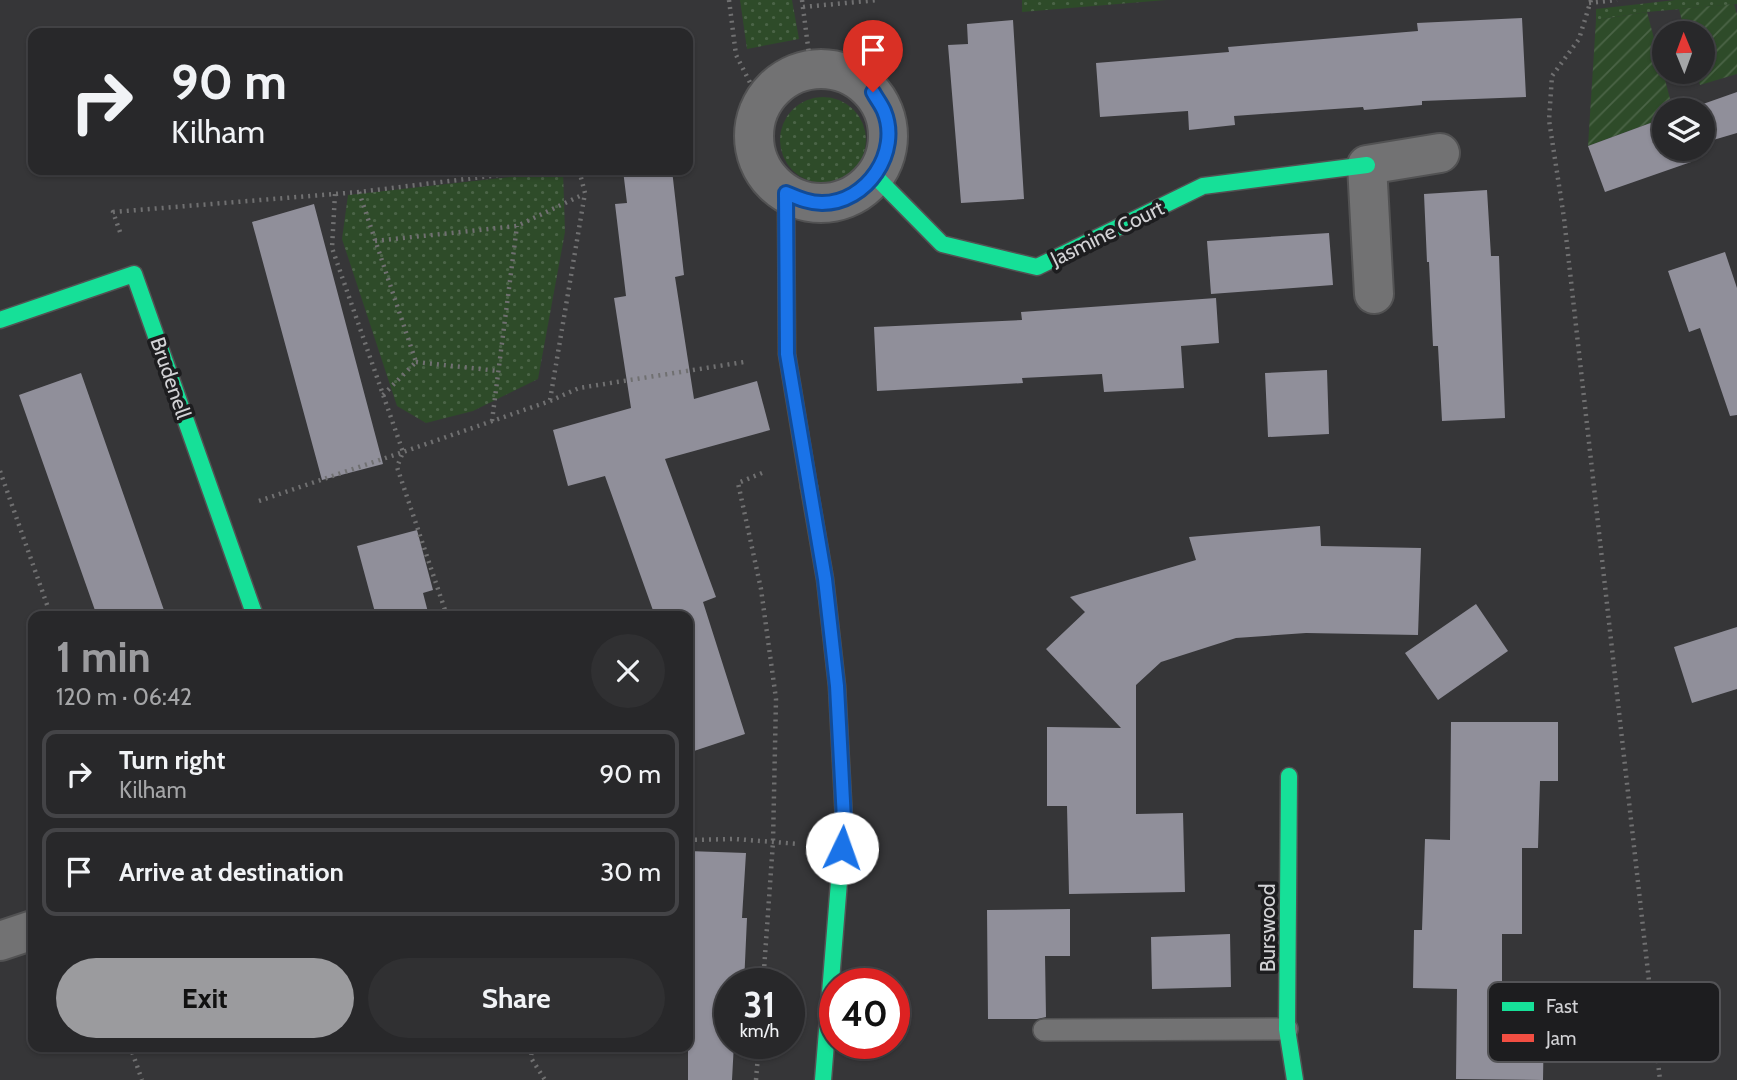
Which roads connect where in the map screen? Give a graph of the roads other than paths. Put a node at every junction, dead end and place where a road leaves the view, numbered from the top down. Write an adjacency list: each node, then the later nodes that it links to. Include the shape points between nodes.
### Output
1 (1440, 153): 2 (street, Jasmine Court)
2 (1367, 165): 3 (street, Jasmine Court, via 1203,186 1037,267 942,244); 5 (street)
3 (875, 176): 4 (street, via 861,190 824,203); 4 (street, via 886,156 889,134 884,111 873,92 855,77 834,70 811,70 774,88 755,124 760,163 770,180)
4 (786, 193): 13 (street, via 787,354 825,579 837,686 844,820)
5 (1374, 294)
6 (0, 320): 7 (street, Brudenell, via 134,274)
7 (253, 611)
8 (1289, 776): 11 (street, Burswood)
9 (28, 932): 10 (street)
10 (0, 941)
11 (1287, 1029): 12 (lane); 14 (street, Burswood)
12 (1044, 1030)
13 (823, 1080)
14 (1295, 1080)

